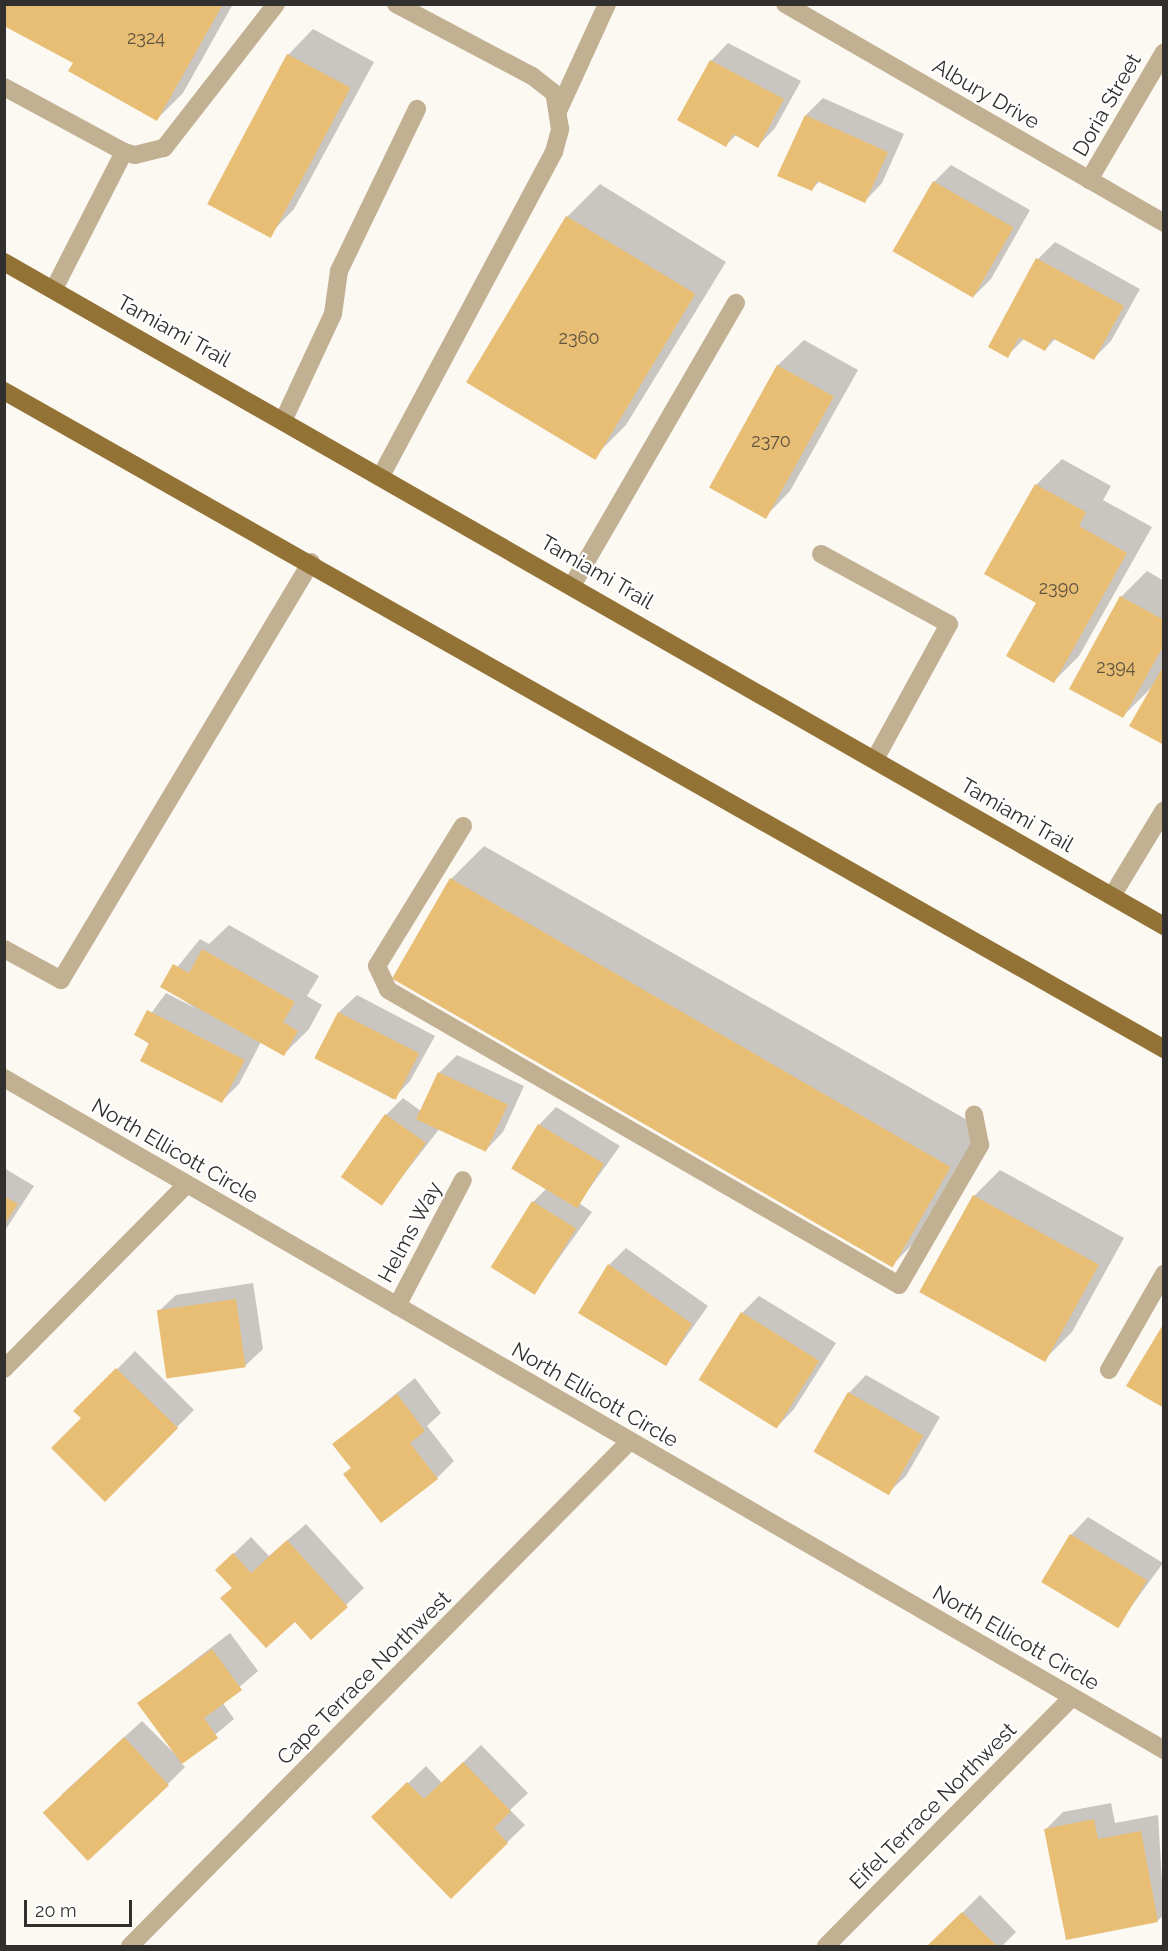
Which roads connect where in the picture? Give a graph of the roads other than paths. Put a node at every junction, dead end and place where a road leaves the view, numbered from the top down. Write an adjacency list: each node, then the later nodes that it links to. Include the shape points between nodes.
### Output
1 (276, 4): 9 (street, via 164,148 135,155)
2 (396, 4): 8 (street, via 532,76 554,93)
3 (607, 4): 8 (street)
4 (785, 4): 10 (street, Albury Drive)
5 (1164, 52): 10 (street, Doria Street)
6 (4, 87): 9 (street)
7 (417, 109): 16 (street, via 339,271 333,314)
8 (559, 109): 17 (street, via 554,152)
9 (124, 152): 13 (street)
10 (1089, 180): 11 (street, Albury Drive)
11 (1164, 224)
12 (4, 262): 13 (main road, Tamiami Trail)
13 (54, 289): 16 (main road, Tamiami Trail)
14 (736, 303): 20 (street)
15 (4, 391): 19 (main road)
16 (284, 419): 17 (main road, Tamiami Trail)
17 (382, 474): 20 (main road, Tamiami Trail)
18 (821, 554): 21 (street, via 949,624)
19 (311, 562): 26 (street, via 62,980); 27 (main road)
20 (573, 584): 21 (main road, Tamiami Trail)
21 (875, 759): 24 (main road, Tamiami Trail)
22 (1164, 810): 24 (street)
23 (463, 826): 29 (street, via 377,966 388,990 899,1285 980,1145)
24 (1112, 896): 25 (main road, Tamiami Trail)
25 (1164, 926)
26 (4, 949)
27 (1164, 1049)
28 (4, 1078): 31 (street, North Ellicott Circle)
29 (974, 1115)
30 (463, 1180): 33 (street, Helms Way)
31 (187, 1184): 33 (street, North Ellicott Circle); 34 (street)
32 (1164, 1274): 35 (street)
33 (397, 1306): 36 (street, North Ellicott Circle)
34 (4, 1369)
35 (1109, 1370)
36 (630, 1441): 37 (street, North Ellicott Circle); 39 (street, Cape Terrace Northwest)
37 (1072, 1697): 38 (street, North Ellicott Circle); 40 (street, Eifel Terrace Northwest)
38 (1164, 1750)
39 (130, 1947)
40 (826, 1947)

